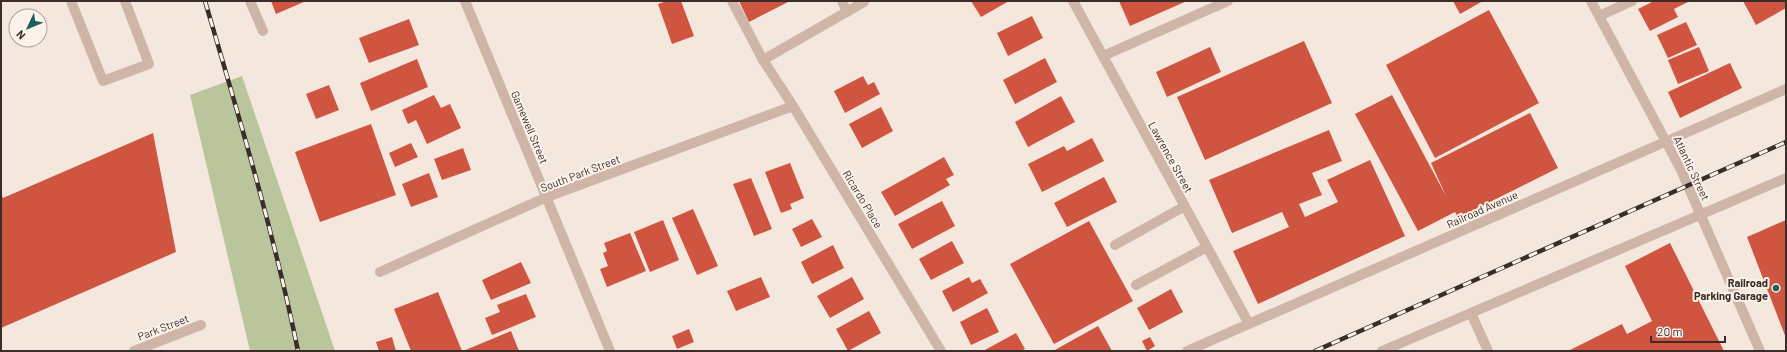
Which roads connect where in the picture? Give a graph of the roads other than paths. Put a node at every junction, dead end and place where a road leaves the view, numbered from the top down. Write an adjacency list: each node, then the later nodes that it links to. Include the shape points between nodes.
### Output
1 (72, 1): 2 (street, via 103,81 149,64)
2 (125, 1)
3 (250, 1): 14 (street)
4 (465, 1): 21 (street, Gamewell Street)
5 (732, 1): 16 (street, Ricardo Place)
6 (842, 1): 12 (street)
7 (1073, 1): 15 (street, Lawrence Street)
8 (1228, 1): 15 (street)
9 (1591, 1): 13 (street, Atlantic Street)
10 (1632, 1): 13 (street)
11 (864, 2): 12 (street)
12 (847, 12): 16 (street)
13 (1599, 16): 19 (street, Atlantic Street)
14 (263, 31)
15 (1103, 56): 22 (street, Lawrence Street)
16 (763, 60): 18 (street, Ricardo Place)
17 (1786, 89): 19 (street, Railroad Avenue)
18 (793, 106): 21 (street, South Park Street); 33 (street, Ricardo Place)
19 (1666, 141): 23 (street, Atlantic Street); 29 (street, Railroad Avenue)
20 (1786, 178): 23 (street)
21 (547, 198): 26 (street, South Park Street); 32 (street, Gamewell Street)
22 (1185, 206): 24 (street); 25 (street, Lawrence Street)
23 (1701, 215): 28 (street); 37 (street, Atlantic Street)
24 (1115, 244)
25 (1207, 247): 27 (street); 29 (street, Lawrence Street)
26 (380, 272)
27 (1136, 285)
28 (1471, 313): 35 (street); 36 (street)
29 (1249, 324): 34 (street, Railroad Avenue)
30 (201, 325): 31 (street, Park Street)
31 (134, 351)
32 (610, 351)
33 (941, 351)
34 (1188, 351)
35 (1382, 351)
36 (1488, 351)
37 (1760, 351)

